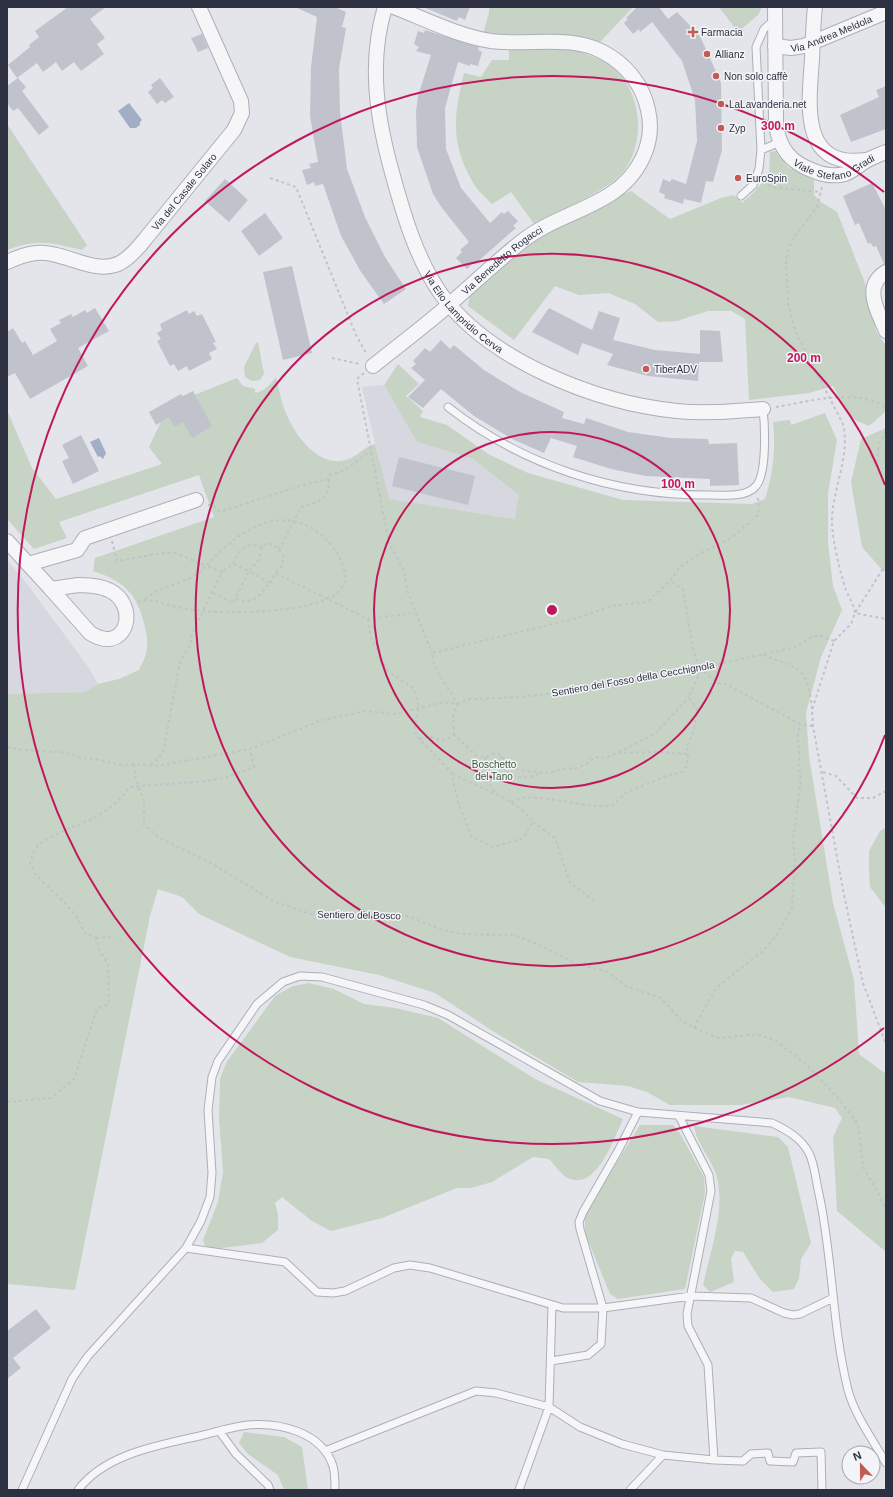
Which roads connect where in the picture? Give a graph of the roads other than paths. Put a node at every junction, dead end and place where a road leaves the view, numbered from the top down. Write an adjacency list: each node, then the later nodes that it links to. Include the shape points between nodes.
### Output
1 (199, 7): 16 (street, Via del Casale Solaro, via 241,101 241,117 234,130 146,238 121,262 110,266 96,266 36,252)
2 (385, 7): 18 (street, Via Elio Lampridio Cerva, via 377,39 375,62 381,127 394,181 415,242 432,279)
3 (394, 7): 18 (street, Via Benedetto Rogacci, via 484,39 566,43 597,49 614,60 635,80 644,96 649,115 649,139 646,150 638,167 622,184 606,197 526,238)
4 (815, 7): 7 (street, Viale Stefano Gradi)
5 (886, 12): 7 (street, Via Andrea Meldola)
6 (774, 13): 8 (street, Viale Stefano Gradi); 10 (lane, via 756,47)
7 (813, 43): 8 (street, Via Andrea Meldola, via 794,48); 12 (street, Viale Stefano Gradi, via 809,116 816,140)
8 (775, 46): 9 (street, Viale Stefano Gradi, via 776,130)
9 (780, 142): 10 (lane); 14 (street, Viale Stefano Gradi, via 794,162)
10 (761, 150): 15 (lane, via 758,174 750,188)
11 (886, 152): 13 (street)
12 (831, 155): 13 (street, Viale Stefano Gradi, via 846,161); 14 (street)
13 (867, 160): 14 (street, Viale Stefano Gradi, via 847,173)
14 (824, 174)
15 (741, 196)
16 (7, 262)
17 (886, 272): 19 (street, via 878,278 872,291)
18 (449, 305): 20 (street, Via Benedetto Rogacci); 22 (street, Via Elio Lampridio Cerva, via 515,358 545,374 587,391 640,405 677,411)
19 (886, 331)
20 (373, 366)
21 (448, 407): 22 (lane, via 500,443 543,464 581,476 674,494 721,495 752,490 759,480 766,434)
22 (763, 409)
23 (196, 500): 25 (street, via 85,538 77,550)
24 (7, 541): 25 (street)
25 (28, 564): 26 (street)
26 (51, 589): 26 (street, via 97,638 113,639 124,629 126,612 114,593 90,585)
27 (638, 1112): 28 (lane); 29 (lane, via 600,1101 424,1004 322,977 300,976 284,982 257,1004 218,1062 212,1077 208,1110 212,1173 210,1197 201,1221); 33 (lane, via 579,1222)
28 (679, 1116): 30 (lane, via 709,1175 711,1191); 31 (lane, via 772,1123 788,1131 801,1142 810,1154 825,1221)
29 (186, 1248): 32 (lane, via 285,1262 317,1292 344,1291 394,1268 410,1265 430,1268); 41 (lane, via 88,1356 72,1379)
30 (691, 1296): 31 (lane, via 751,1298 793,1315); 33 (lane); 39 (lane, via 687,1314 688,1326 708,1365)
31 (833, 1298): 40 (lane, via 848,1391 858,1415)
32 (552, 1305): 33 (lane, via 563,1308); 34 (lane)
33 (603, 1308): 34 (lane, via 601,1344 588,1355)
34 (551, 1361): 35 (lane)
35 (549, 1407): 37 (lane, via 496,1393 476,1391); 38 (lane, via 580,1427 622,1444); 45 (lane)
36 (220, 1432): 37 (lane, via 248,1425 271,1425 291,1429); 42 (lane, via 167,1443 118,1459 98,1470); 43 (lane, via 236,1454)
37 (325, 1451): 44 (lane, via 333,1466)
38 (662, 1455): 39 (lane); 46 (lane)
39 (714, 1460): 47 (lane, via 743,1461 751,1454 768,1453 770,1461 793,1462 796,1453 821,1452)
40 (886, 1463)
41 (22, 1490)
42 (78, 1490)
43 (270, 1490)
44 (335, 1490)
45 (519, 1490)
46 (630, 1490)
47 (822, 1490)

